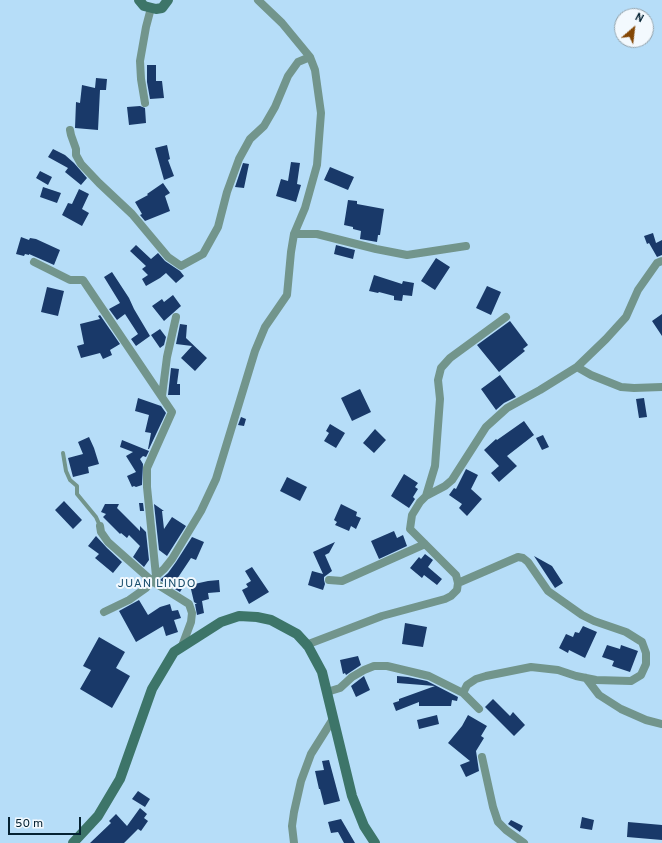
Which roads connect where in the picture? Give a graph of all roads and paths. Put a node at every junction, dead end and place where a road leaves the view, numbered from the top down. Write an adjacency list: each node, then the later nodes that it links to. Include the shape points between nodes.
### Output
1 (139, 0): 4 (main road, via 144,6)
2 (168, 0): 4 (main road, via 162,8)
3 (258, 0): 5 (street, via 282,23)
4 (151, 8): 6 (street, via 140,61)
5 (310, 57): 7 (street, via 298,62 288,76 264,126 250,139 239,159 218,227 202,254 182,266 168,257 132,214 81,164); 8 (street, via 318,81 321,113 317,165 306,208)
6 (144, 103)
7 (70, 130)
8 (294, 234): 9 (street, via 317,234 407,255); 21 (street, via 287,296 265,327 255,351 216,479 201,511 172,559)
9 (466, 246)
10 (662, 261): 14 (street, via 638,290 626,317)
11 (34, 262): 16 (street, via 70,280 84,280)
12 (176, 317): 16 (street)
13 (506, 317): 18 (street, via 450,358 441,368 438,380 440,398 435,466)
14 (577, 367): 15 (street, via 621,387); 18 (street, via 507,408 486,427 452,480)
15 (662, 387)
16 (162, 396): 21 (street, via 172,412 147,468)
17 (63, 453): 19 (lane, via 66,471 70,480 77,486 77,494 96,517)
18 (426, 496): 20 (street, via 412,515 410,529)
19 (100, 526): 21 (street, via 108,542)
20 (425, 544): 22 (street, via 342,581); 23 (street, via 456,575)
21 (154, 578): 24 (street, via 146,588 129,600); 26 (street, via 189,604 191,622)
22 (328, 580)
23 (458, 583): 25 (street, via 457,590 445,599 382,616); 27 (street, via 518,557 523,558 548,591 582,615 626,632 642,642 646,653 642,675 626,682)
24 (104, 612)
25 (306, 645): 26 (main road, via 297,634 271,620 239,616 221,622); 28 (main road, via 322,672)
26 (182, 646): 34 (main road, via 174,652 152,689 120,779 98,816)
27 (586, 678): 29 (street, via 558,670 523,668 476,679 467,685); 32 (street, via 598,694 621,709)
28 (327, 692): 29 (street, via 340,688 352,676 364,670 374,666 387,666 429,676); 31 (main road)
29 (463, 693): 30 (street)
30 (479, 709)
31 (333, 719): 35 (street, via 312,754 301,781 292,826); 36 (main road, via 352,796 364,826)
32 (662, 724)
33 (482, 757): 37 (street, via 498,822)
34 (73, 843)
35 (294, 843)
36 (375, 843)
37 (524, 843)

